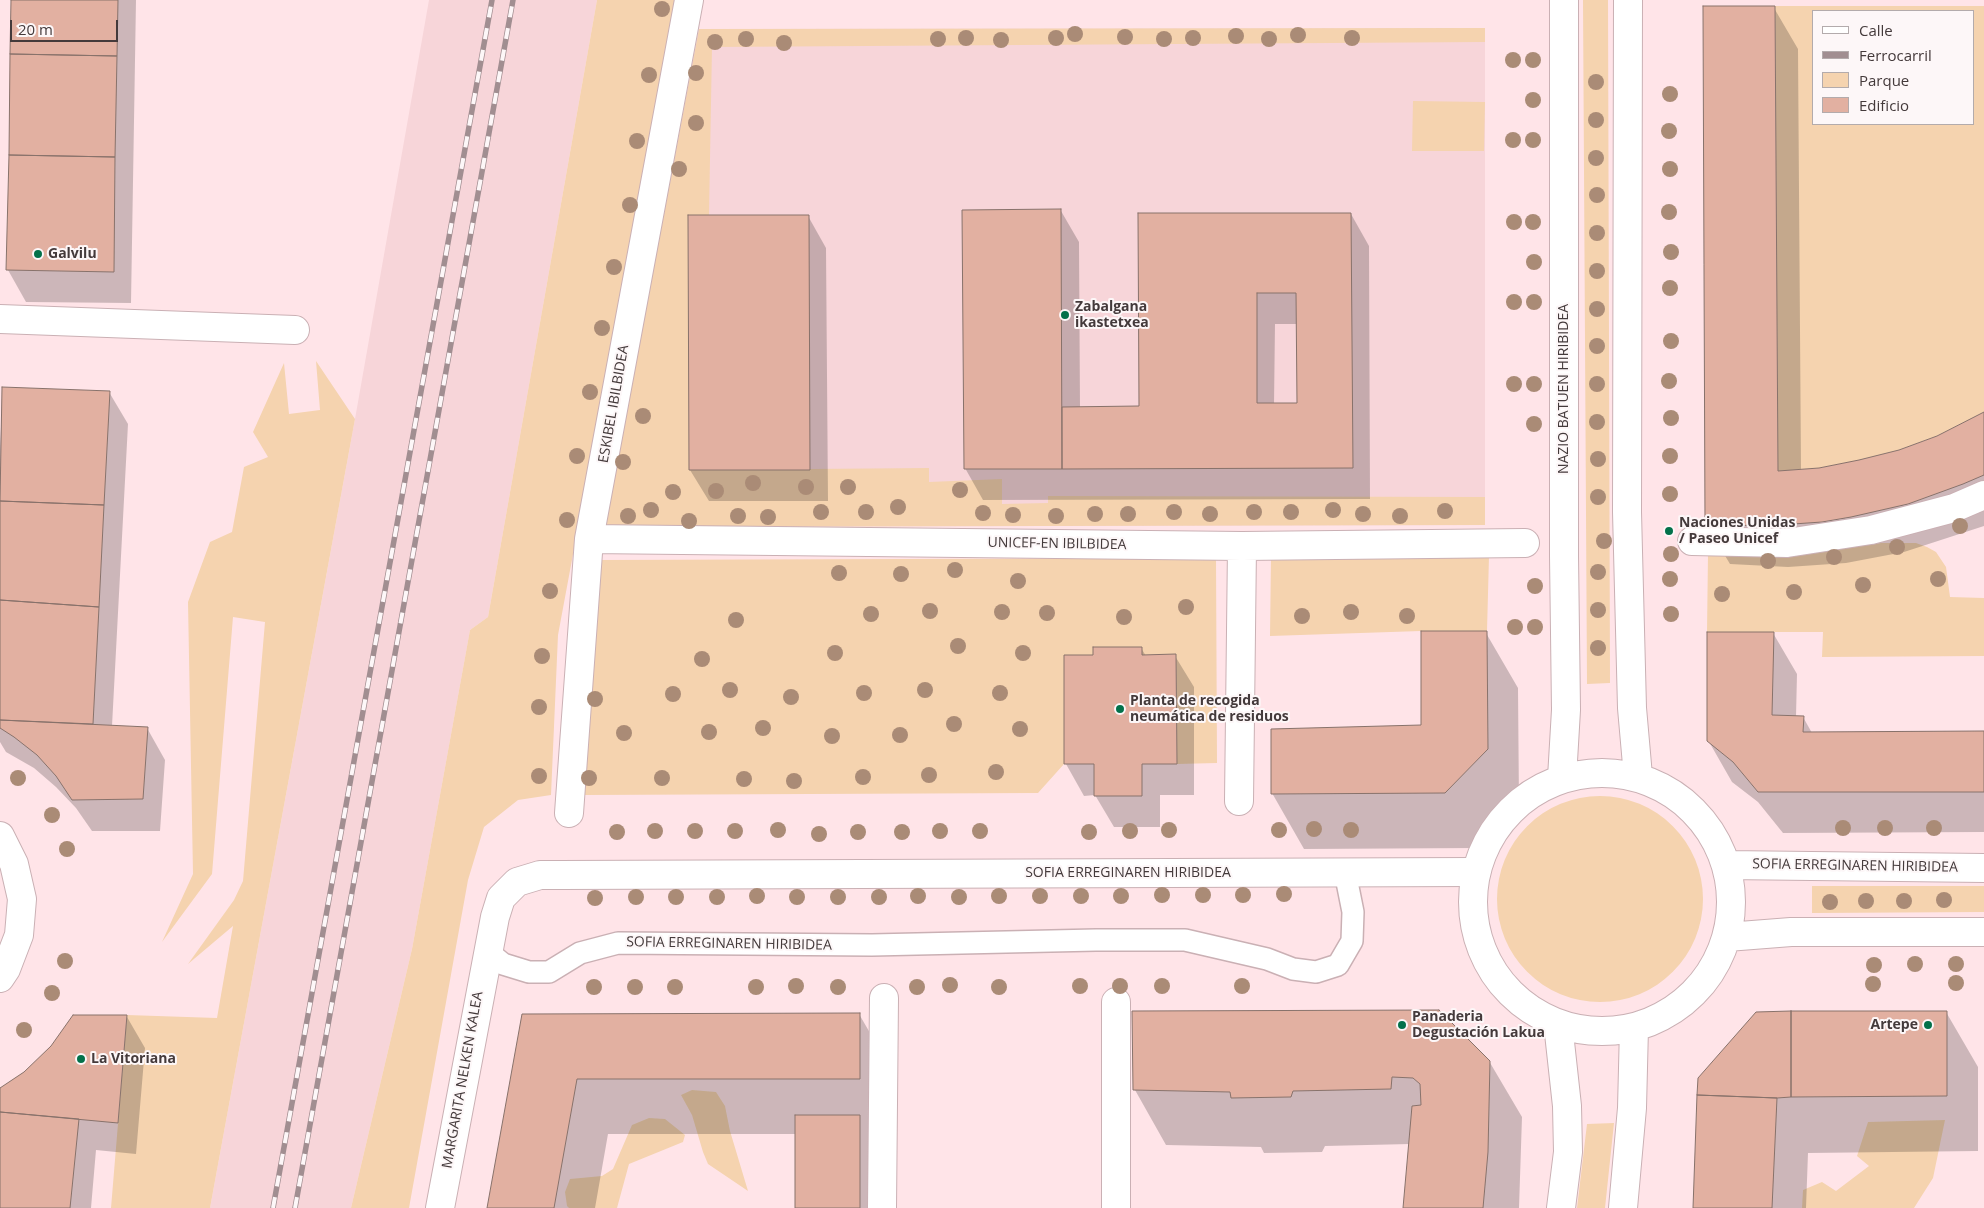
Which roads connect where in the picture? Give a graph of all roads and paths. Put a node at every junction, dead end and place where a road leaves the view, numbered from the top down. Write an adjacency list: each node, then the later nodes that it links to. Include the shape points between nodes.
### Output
1 (689, 0): 7 (street, ESKIBEL IBILBIDEA)
2 (1564, 0): 12 (street, NAZIO BATUEN HIRIBIDEA, via 1566,710)
3 (1628, 0): 11 (street, via 1628,522 1632,708)
4 (0, 319): 5 (street)
5 (295, 330)
6 (1984, 495): 8 (street, via 1954,508 1871,530 1787,542)
7 (589, 539): 10 (street, UNICEF-EN IBILBIDEA); 14 (street, ESKIBEL IBILBIDEA)
8 (1692, 541)
9 (1525, 543): 10 (street, UNICEF-EN IBILBIDEA)
10 (1242, 546): 13 (street)
11 (1638, 776): 12 (street); 16 (street, via 1668,790 1694,810 1714,835)
12 (1562, 778): 19 (street, via 1523,798 1493,831)
13 (1239, 801)
14 (569, 812)
15 (0, 836): 23 (street, via 14,864 22,899 19,935)
16 (1726, 865): 17 (street, SOFIA ERREGINAREN HIRIBIDEA); 21 (street, via 1732,901)
17 (1984, 868)
18 (1345, 872): 19 (street, SOFIA ERREGINAREN HIRIBIDEA); 22 (street, SOFIA ERREGINAREN HIRIBIDEA, via 540,875 517,882 501,898); 22 (lane, SOFIA ERREGINAREN HIRIBIDEA, via 1353,912 1352,941 1338,965 1316,972 1293,969 1267,959 1185,940 872,945 618,942 580,953 549,972 529,972 503,964)
19 (1476, 872): 26 (street, via 1473,910 1485,955 1499,980 1525,1006)
20 (1984, 932): 21 (street, via 1792,932)
21 (1727, 938): 27 (street, via 1708,978 1675,1010)
22 (487, 951): 28 (street, MARGARITA NELKEN KALEA)
23 (0, 978)
24 (884, 998): 29 (street)
25 (1116, 1002): 30 (street)
26 (1558, 1024): 27 (street, via 1583,1031 1609,1032); 31 (street, via 1568,1134)
27 (1634, 1028): 32 (street, via 1632,1108)
28 (440, 1208)
29 (882, 1208)
30 (1116, 1208)
31 (1561, 1208)
32 (1623, 1208)

